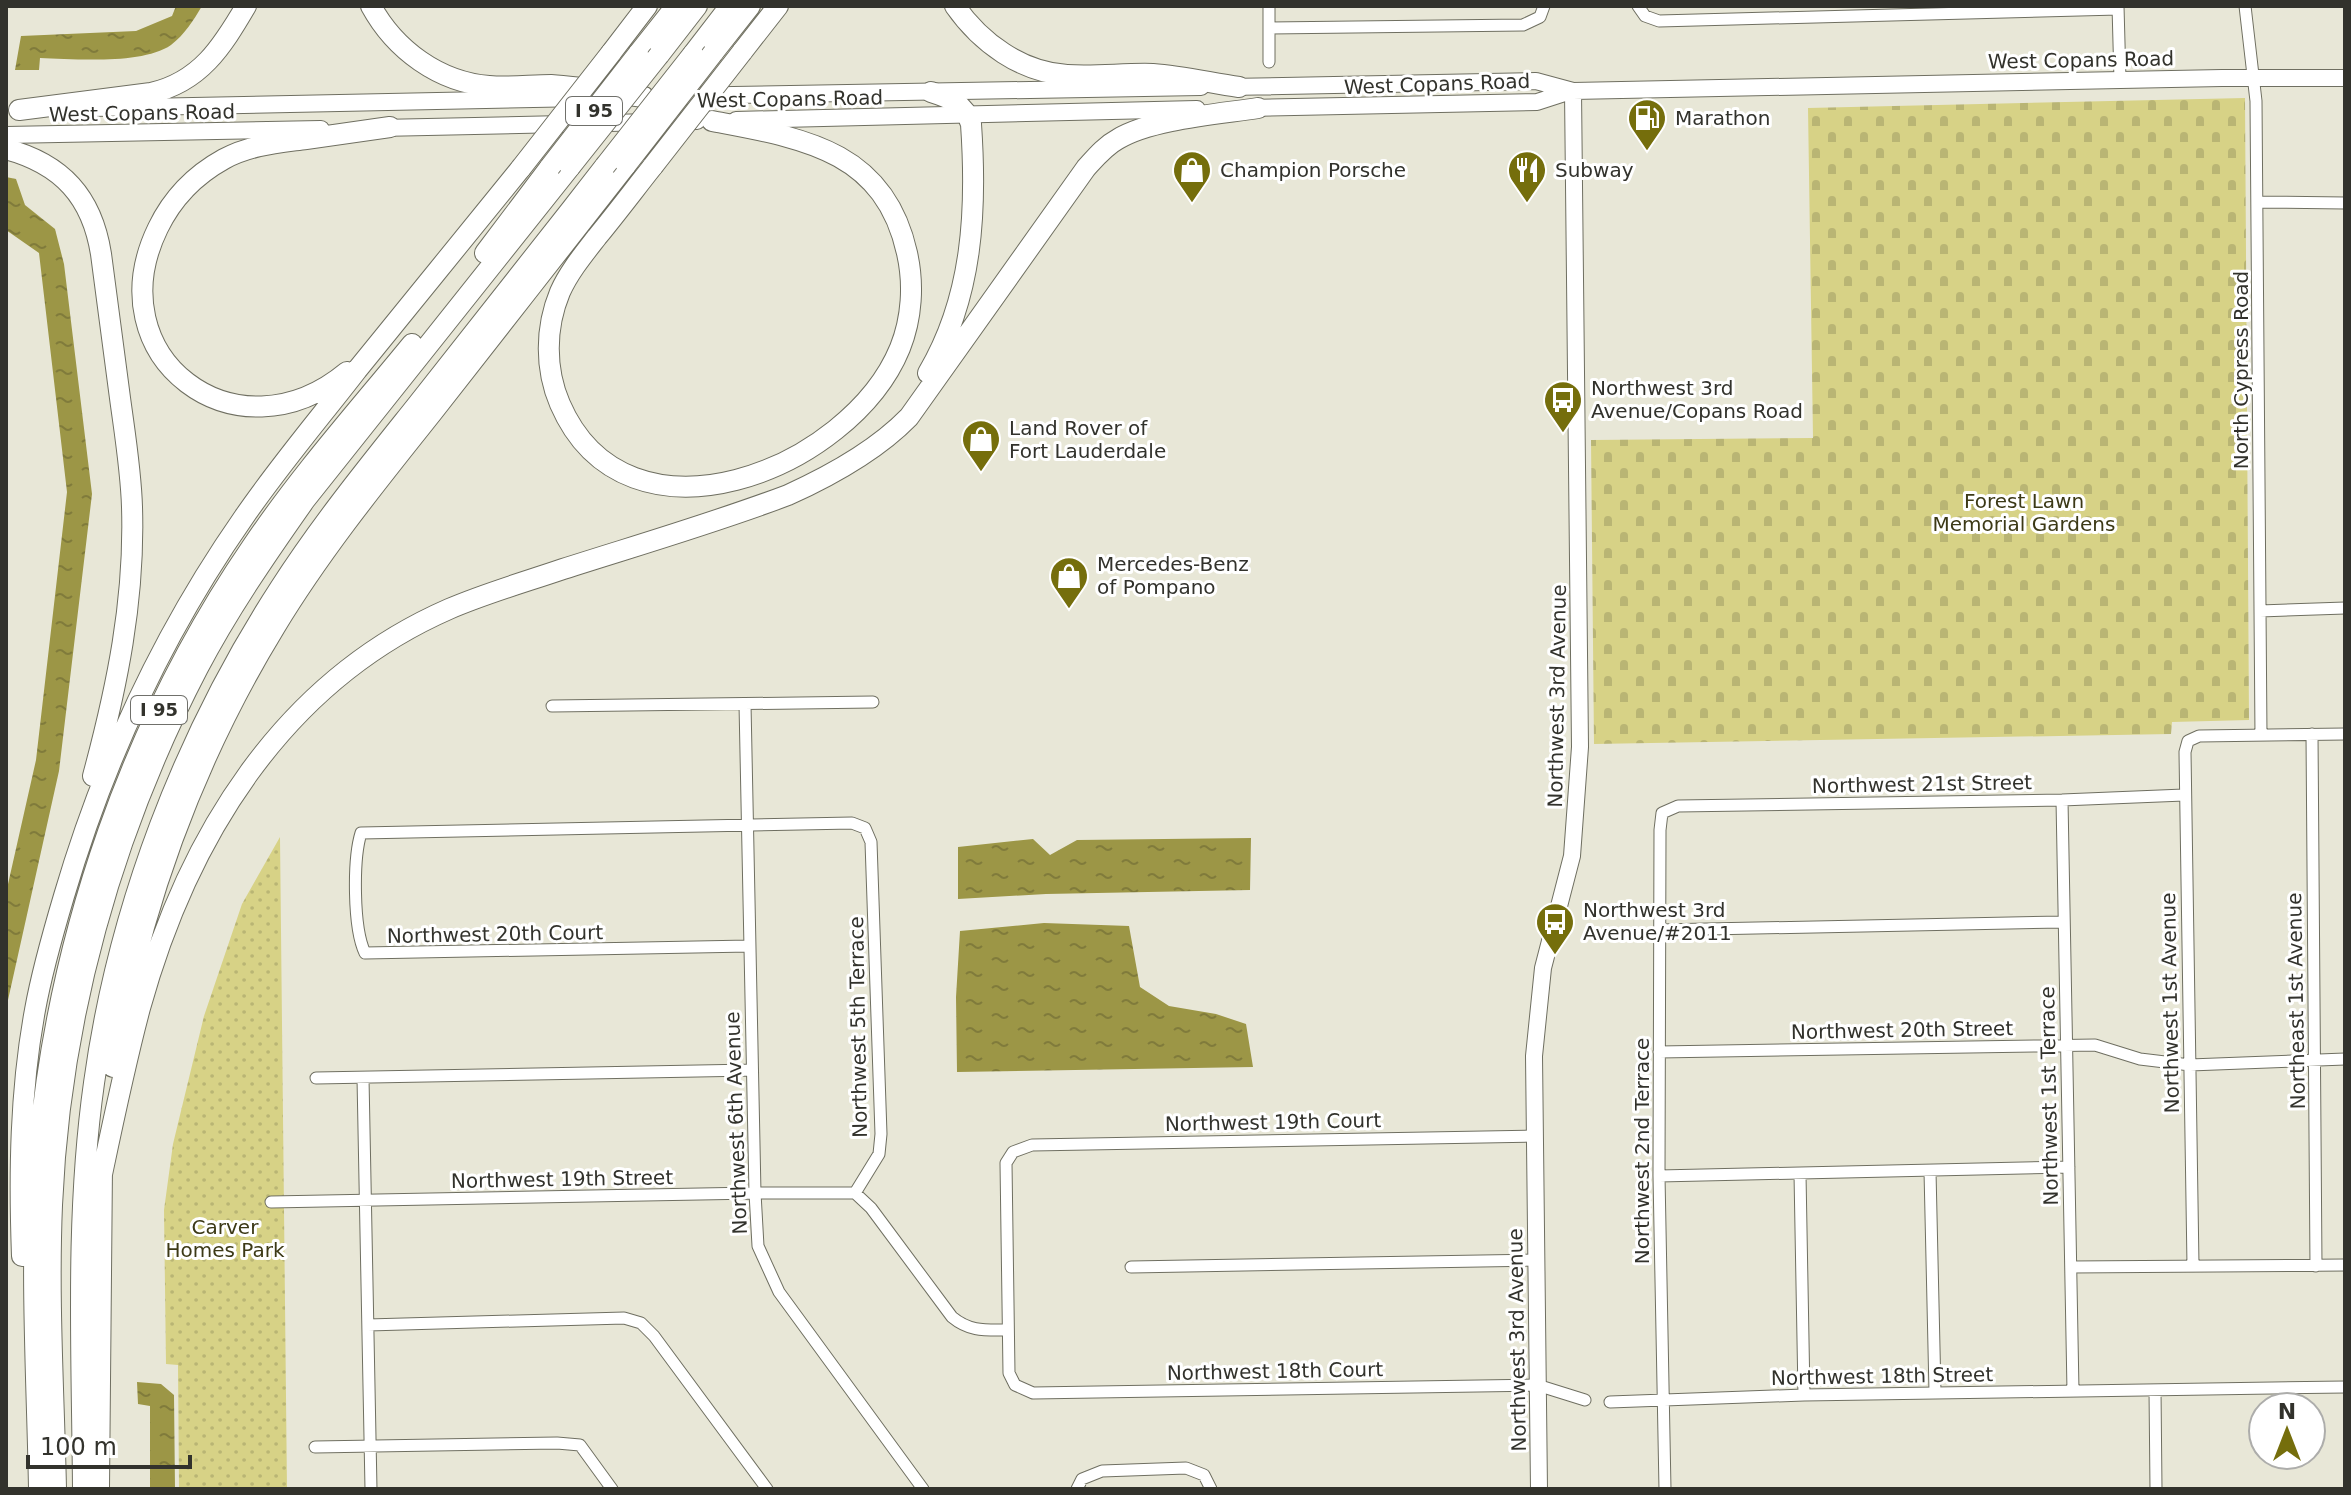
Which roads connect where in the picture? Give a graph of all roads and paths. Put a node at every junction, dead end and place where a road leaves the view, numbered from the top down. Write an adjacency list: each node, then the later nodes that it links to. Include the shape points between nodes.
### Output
1 (246, 6): 27 (highway, via 206,65 170,87)
2 (371, 6): 25 (highway, via 406,50 427,66 465,82 491,87 553,85)
3 (647, 6): 37 (highway, bridge)
4 (676, 6): 17 (highway, I 95)
5 (697, 6): 17 (highway)
6 (730, 6): 16 (highway)
7 (750, 6): 16 (highway, I 95)
8 (778, 6): 29 (highway, bridge, via 577,263 555,306 548,353 551,375 573,428 607,463 627,475 674,488 751,476 819,441 886,374 908,324 909,261 898,225 878,191 852,165 805,140)
9 (955, 6): 22 (highway, via 993,46 1047,72 1154,74)
10 (1269, 6): 15 (street)
11 (2245, 6): 19 (street, North Cypress Road)
12 (2118, 8): 13 (street, via 1659,21); 21 (street)
13 (1641, 11)
14 (1542, 12): 15 (street, via 1523,25)
15 (1269, 28): 18 (street)
16 (703, 53): 33 (highway, I 95, bridge)
17 (649, 55): 34 (highway, I 95, bridge)
18 (1269, 62)
19 (2255, 78): 20 (main road, West Copans Road); 21 (main road, West Copans Road); 35 (street, North Cypress Road)
20 (2345, 78)
21 (2120, 80): 23 (main road, West Copans Road)
22 (1239, 87): 23 (main road, West Copans Road, via 1536,81); 24 (main road, West Copans Road)
23 (1573, 91): 26 (main road, West Copans Road, via 1537,102); 63 (main road, Northwest 3rd Avenue, via 1580,747 1572,856 1543,968 1534,1056)
24 (931, 92): 25 (main road, West Copans Road); 28 (highway, via 955,101)
25 (644, 97): 27 (main road, West Copans Road)
26 (1258, 108): 28 (main road, West Copans Road); 38 (highway, via 1147,126 1101,151 909,417 883,441)
27 (12, 110)
28 (968, 115): 29 (main road, West Copans Road); 38 (highway, via 972,228 958,308 943,346 912,397 885,429)
29 (712, 121): 30 (main road, West Copans Road)
30 (390, 127): 31 (main road, West Copans Road); 37 (highway, via 262,145 210,168 163,217 149,249 141,294 150,333 176,372 204,393 236,404 271,407 308,397)
31 (6, 135)
32 (6, 149): 51 (highway, via 66,180 94,222 131,483 131,572 120,665)
33 (616, 166): 68 (highway, I 95, via 339,531 236,695 188,800 142,936 114,1063); 95 (highway, via 301,556 221,690 172,796 117,965 89,1120 82,1237)
34 (560, 167): 81 (highway, I 95, via 298,482 252,546 190,649 137,757 83,910 49,1065 36,1186); 94 (highway, via 260,565 205,655 147,777 95,929 63,1085 52,1206)
35 (2258, 202): 36 (street); 40 (street, North Cypress Road)
36 (2345, 203)
37 (380, 343): 51 (highway, via 261,493 182,616 122,732)
38 (841, 466): 68 (highway, via 769,502 448,610 369,654 307,705 248,772 191,870 141,1007)
39 (2345, 608): 40 (street)
40 (2260, 611): 46 (street, North Cypress Road)
41 (873, 702): 42 (street)
42 (745, 704): 43 (street); 50 (street, Northwest 6th Avenue)
43 (552, 706)
44 (2312, 734): 45 (street); 46 (street); 58 (street, Northeast 1st Avenue)
45 (2345, 734)
46 (2261, 735): 47 (street, Northwest 1st Avenue, via 2199,736 2188,741)
47 (2184, 795): 48 (street, Northwest 21st Street); 59 (street, Northwest 1st Avenue)
48 (2062, 800): 49 (street, Northwest 21st Street, via 1678,806); 52 (street, Northwest 1st Terrace)
49 (1662, 813): 53 (street, Northwest 2nd Terrace)
50 (747, 825): 54 (street, Northwest 6th Avenue); 54 (street, Northwest 20th Court, via 361,833 356,850 358,939 365,953); 70 (street, Northwest 5th Terrace, via 852,823 865,828 871,842 881,1134 879,1154)
51 (57, 919): 81 (highway, via 35,1010 21,1147 22,1285)
52 (2063, 922): 53 (street); 55 (street, Northwest 1st Terrace)
53 (1659, 930): 56 (street, Northwest 2nd Terrace)
54 (749, 946): 60 (street, Northwest 6th Avenue)
55 (2068, 1046): 56 (street, Northwest 20th Street); 59 (street, Northwest 20th Street, via 2095,1045 2140,1059); 64 (street, Northwest 1st Terrace)
56 (1659, 1052): 67 (street, Northwest 2nd Terrace)
57 (2345, 1059): 58 (street, Northwest 20th Street)
58 (2315, 1060): 59 (street, Northwest 20th Street); 76 (street, Northeast 1st Avenue)
59 (2190, 1065): 74 (street, Northwest 1st Avenue)
60 (752, 1070): 62 (street); 69 (street, Northwest 6th Avenue)
61 (316, 1078): 62 (street)
62 (363, 1078): 71 (street)
63 (1534, 1136): 73 (main road, Northwest 3rd Avenue); 80 (street, Northwest 19th Court, via 1032,1145 1013,1152 1006,1163)
64 (2069, 1167): 65 (street); 78 (street, Northwest 1st Terrace)
65 (1930, 1171): 66 (street); 86 (street)
66 (1800, 1174): 67 (street); 87 (street)
67 (1659, 1176): 89 (street, Northwest 2nd Terrace)
68 (101, 1179): 96 (highway, I 95)
69 (755, 1193): 70 (street, Northwest 19th Street); 71 (street, Northwest 19th Street); 100 (street, Northwest 6th Avenue, via 758,1246 779,1292)
70 (855, 1193): 80 (street, via 952,1317 973,1330)
71 (365, 1201): 72 (street, Northwest 19th Street); 79 (street)
72 (271, 1202)
73 (1536, 1260): 77 (street); 82 (main road, Northwest 3rd Avenue)
74 (2193, 1265): 76 (street); 78 (street)
75 (2345, 1265): 76 (street)
76 (2316, 1266)
77 (1131, 1267)
78 (2071, 1267): 85 (street, Northwest 1st Terrace)
79 (368, 1325): 91 (street); 99 (street, via 624,1318 641,1323)
80 (1008, 1330): 82 (street, Northwest 18th Court, via 1009,1373 1015,1385 1033,1393)
81 (37, 1363): 93 (highway, I 95)
82 (1537, 1385): 88 (street); 103 (main road, Northwest 3rd Avenue)
83 (2345, 1387): 84 (street, Northwest 18th Street)
84 (2155, 1390): 85 (street, Northwest 18th Street); 105 (street)
85 (2073, 1391): 86 (street, Northwest 18th Street)
86 (1935, 1392): 87 (street, Northwest 18th Street)
87 (1804, 1395): 89 (street, Northwest 18th Street)
88 (1585, 1400)
89 (1662, 1400): 90 (street, Northwest 18th Street); 104 (street, Northwest 2nd Terrace)
90 (1610, 1402)
91 (370, 1446): 92 (street); 97 (street); 98 (street, via 580,1445)
92 (315, 1447)
93 (39, 1489)
94 (56, 1489)
95 (83, 1489)
96 (99, 1489)
97 (371, 1489)
98 (612, 1489)
99 (767, 1489)
100 (923, 1489)
101 (1077, 1489): 102 (street, via 1082,1479 1102,1471 1186,1468 1204,1475)
102 (1211, 1489)
103 (1539, 1489)
104 (1665, 1489)
105 (2156, 1489)

